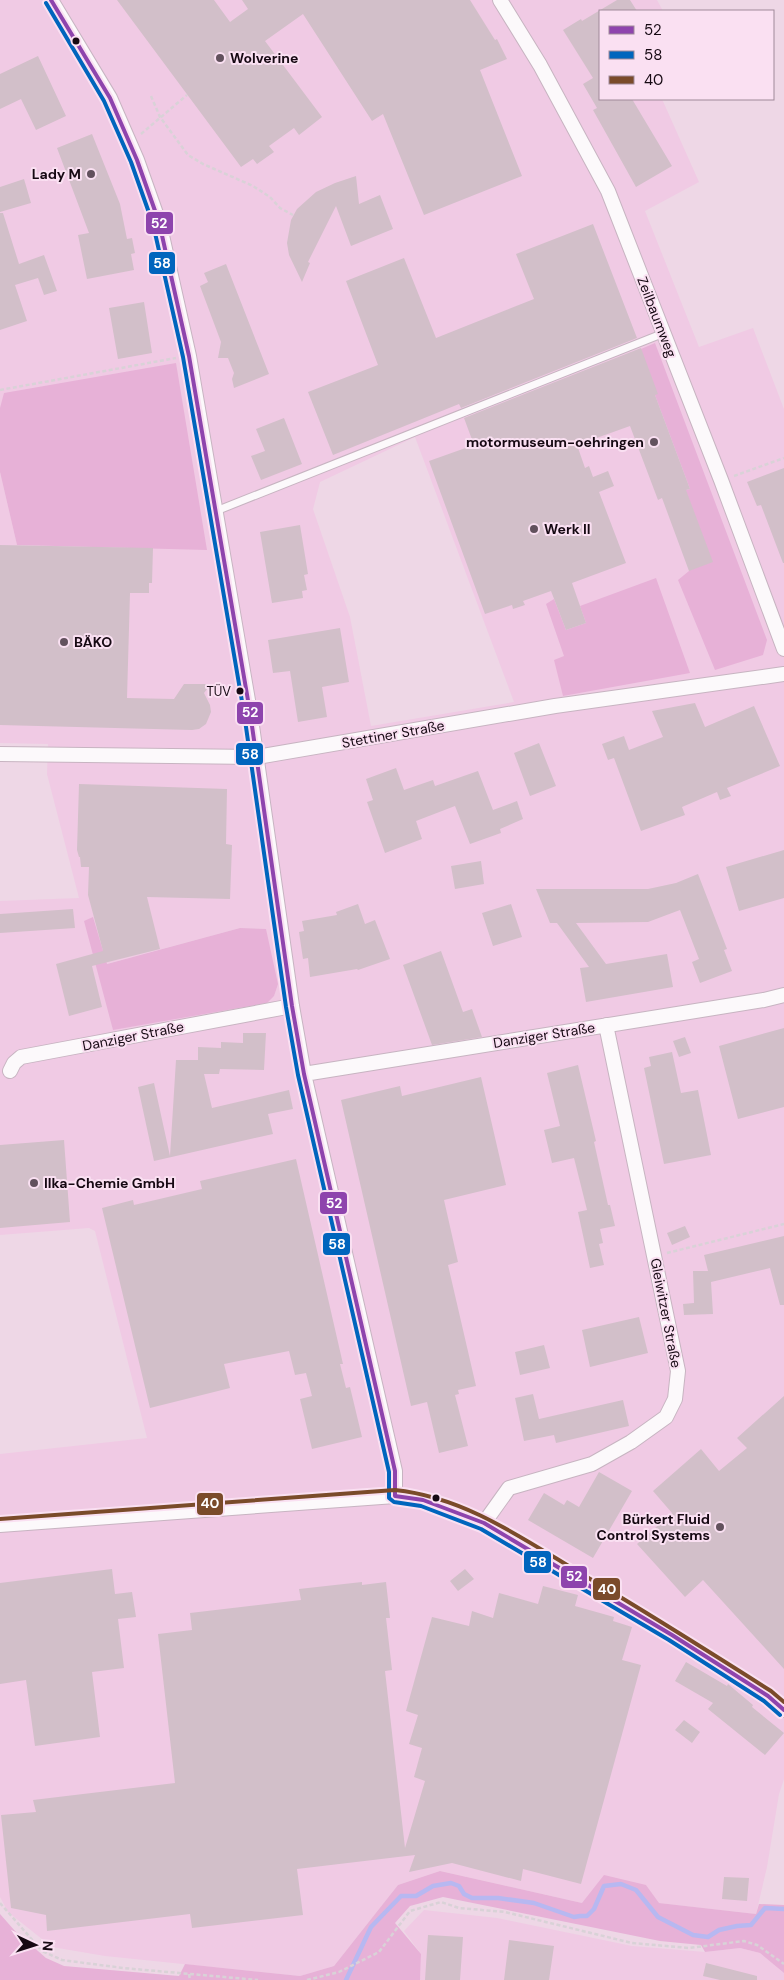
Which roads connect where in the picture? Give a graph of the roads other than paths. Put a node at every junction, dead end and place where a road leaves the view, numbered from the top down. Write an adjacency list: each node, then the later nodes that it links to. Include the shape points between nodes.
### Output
1 (51, 0): 4 (street, via 110,98 158,222 189,356)
2 (500, 0): 3 (street, Zeilbaumweg, via 608,191)
3 (664, 333): 4 (lane); 5 (street, Zeilbaumweg)
4 (216, 511): 8 (street)
5 (784, 649)
6 (784, 674): 8 (street, Stettiner Straße, via 555,706)
7 (0, 754): 8 (street, Stettiner Straße)
8 (256, 757): 10 (street)
9 (784, 994): 11 (street, Danziger Straße)
10 (292, 1006): 12 (street, Danziger Straße, via 21,1057); 13 (street)
11 (606, 1025): 13 (street, Danziger Straße); 15 (street, Gleiwitzer Straße, via 678,1370 675,1398 666,1417 592,1464 509,1488)
12 (10, 1071)
13 (304, 1074): 14 (street, via 395,1471)
14 (394, 1496): 15 (street, via 423,1500); 16 (street)
15 (484, 1523): 17 (street, via 680,1640 768,1696)
16 (0, 1525)
17 (784, 1710)

